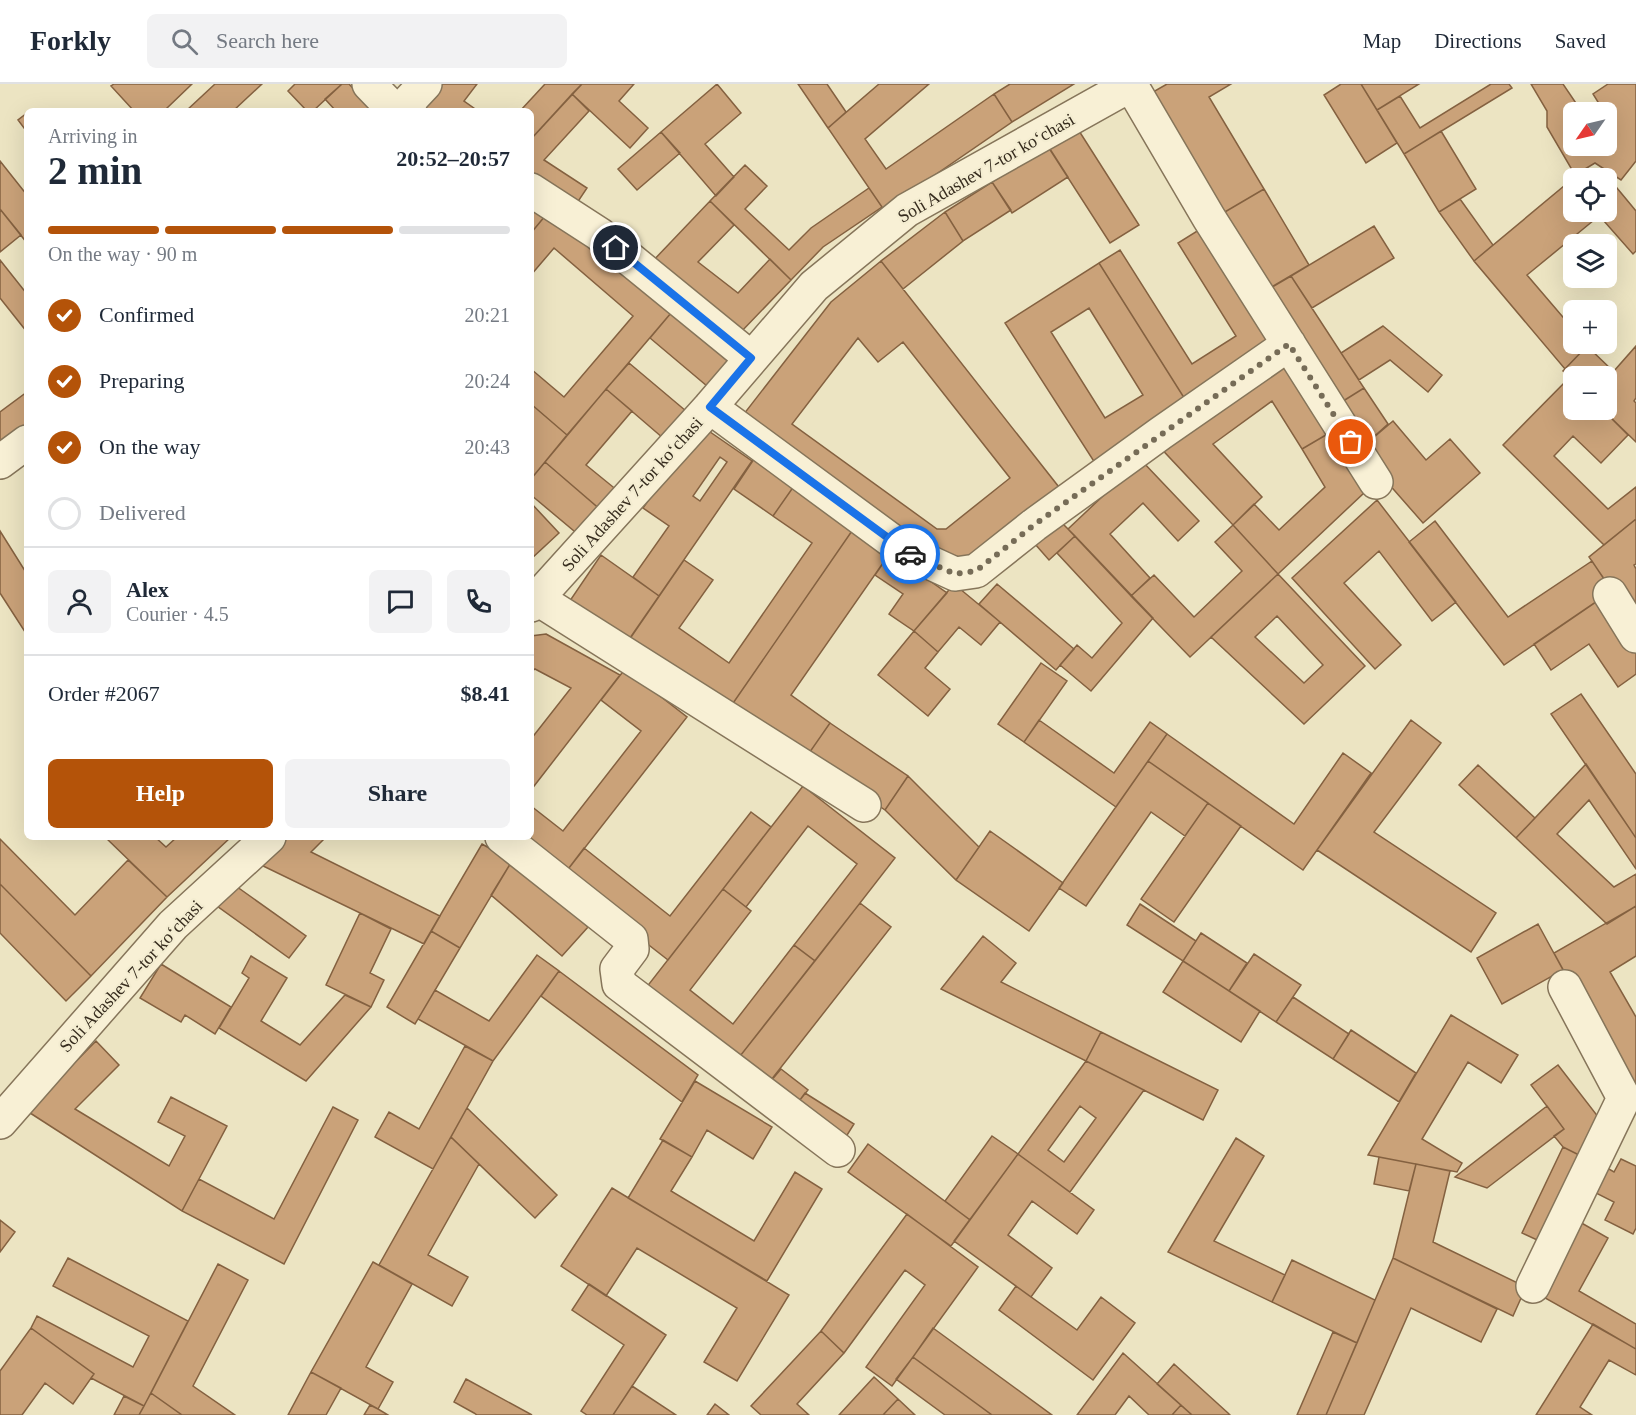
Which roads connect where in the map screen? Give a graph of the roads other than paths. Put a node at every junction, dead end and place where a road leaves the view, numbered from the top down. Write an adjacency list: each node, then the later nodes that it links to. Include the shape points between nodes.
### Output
1 (369, 84): 4 (street)
2 (424, 84): 5 (street, via 410,100)
3 (1131, 84): 7 (street); 8 (street, Soli Adashev 7-tor koʻchasi, via 908,210 814,286)
4 (393, 108)
5 (409, 108)
6 (534, 192): 8 (street, via 599,234)
7 (1289, 344): 9 (street, via 1034,525 976,571 955,574 907,552); 12 (street)
8 (751, 358): 9 (street, Soli Adashev 7-tor koʻchasi)
9 (710, 407): 14 (street, Soli Adashev 7-tor koʻchasi)
10 (24, 444): 11 (street)
11 (0, 462)
12 (1376, 482)
13 (1610, 594): 15 (street)
14 (534, 602): 16 (street)
15 (1636, 636)
16 (864, 806)
17 (266, 840): 21 (street, Soli Adashev 7-tor koʻchasi, via 173,925)
18 (506, 840): 22 (street, via 631,939 632,949 617,969 619,984)
19 (1565, 987): 20 (street)
20 (1630, 1099): 23 (street)
21 (0, 1122)
22 (838, 1150)
23 (1533, 1286)

